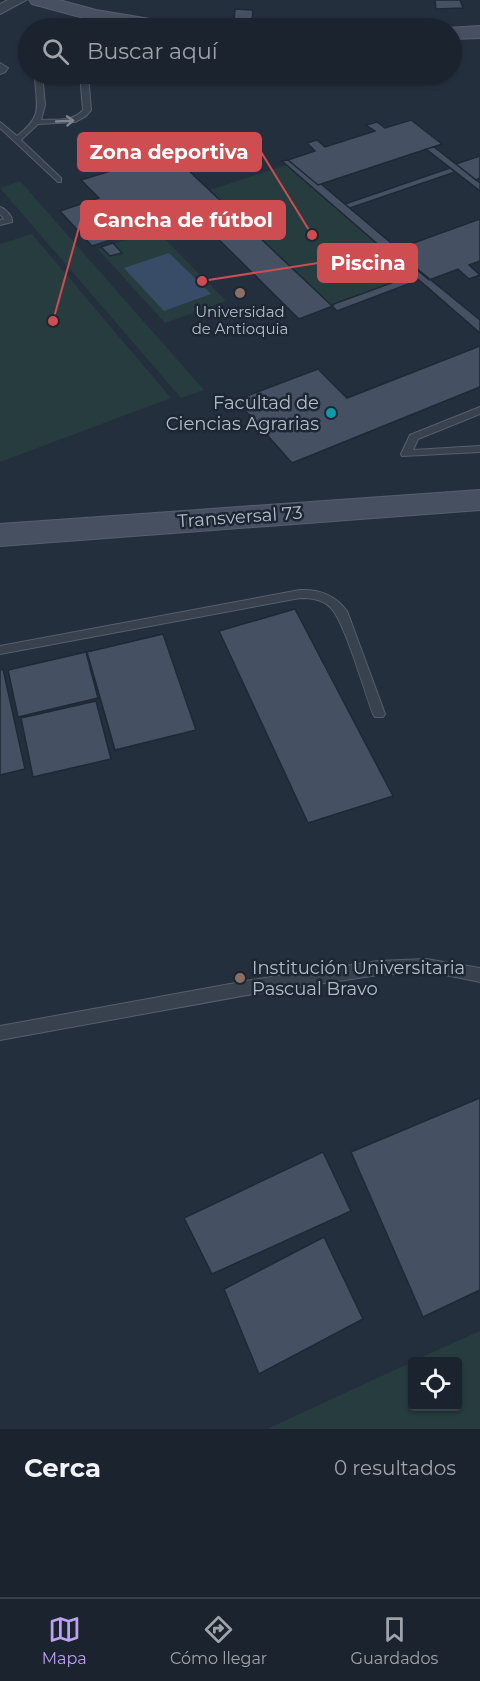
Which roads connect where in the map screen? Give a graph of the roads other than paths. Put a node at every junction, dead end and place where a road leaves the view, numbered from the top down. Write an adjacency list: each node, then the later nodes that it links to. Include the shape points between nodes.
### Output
1 (19, 0): 3 (street)
2 (38, 0): 4 (main road)
3 (0, 10)
4 (105, 18)
5 (462, 33): 6 (main road)
6 (480, 33)
7 (39, 84): 9 (lane)
8 (85, 84): 9 (lane, one-way to 8, via 76,120 85,115)
9 (38, 122): 11 (lane)
10 (0, 124): 11 (lane)
11 (16, 140): 12 (lane)
12 (58, 180)
13 (0, 209): 14 (lane, via 9,220)
14 (0, 223)
15 (480, 410): 16 (lane, via 414,437 406,454)
16 (480, 449)
17 (480, 500): 18 (main road, Transversal 73)
18 (0, 535)
19 (0, 650): 20 (lane, via 313,594 332,601 343,614)
20 (379, 714)
21 (480, 975): 22 (lane, via 426,965 378,968)
22 (0, 1033)

